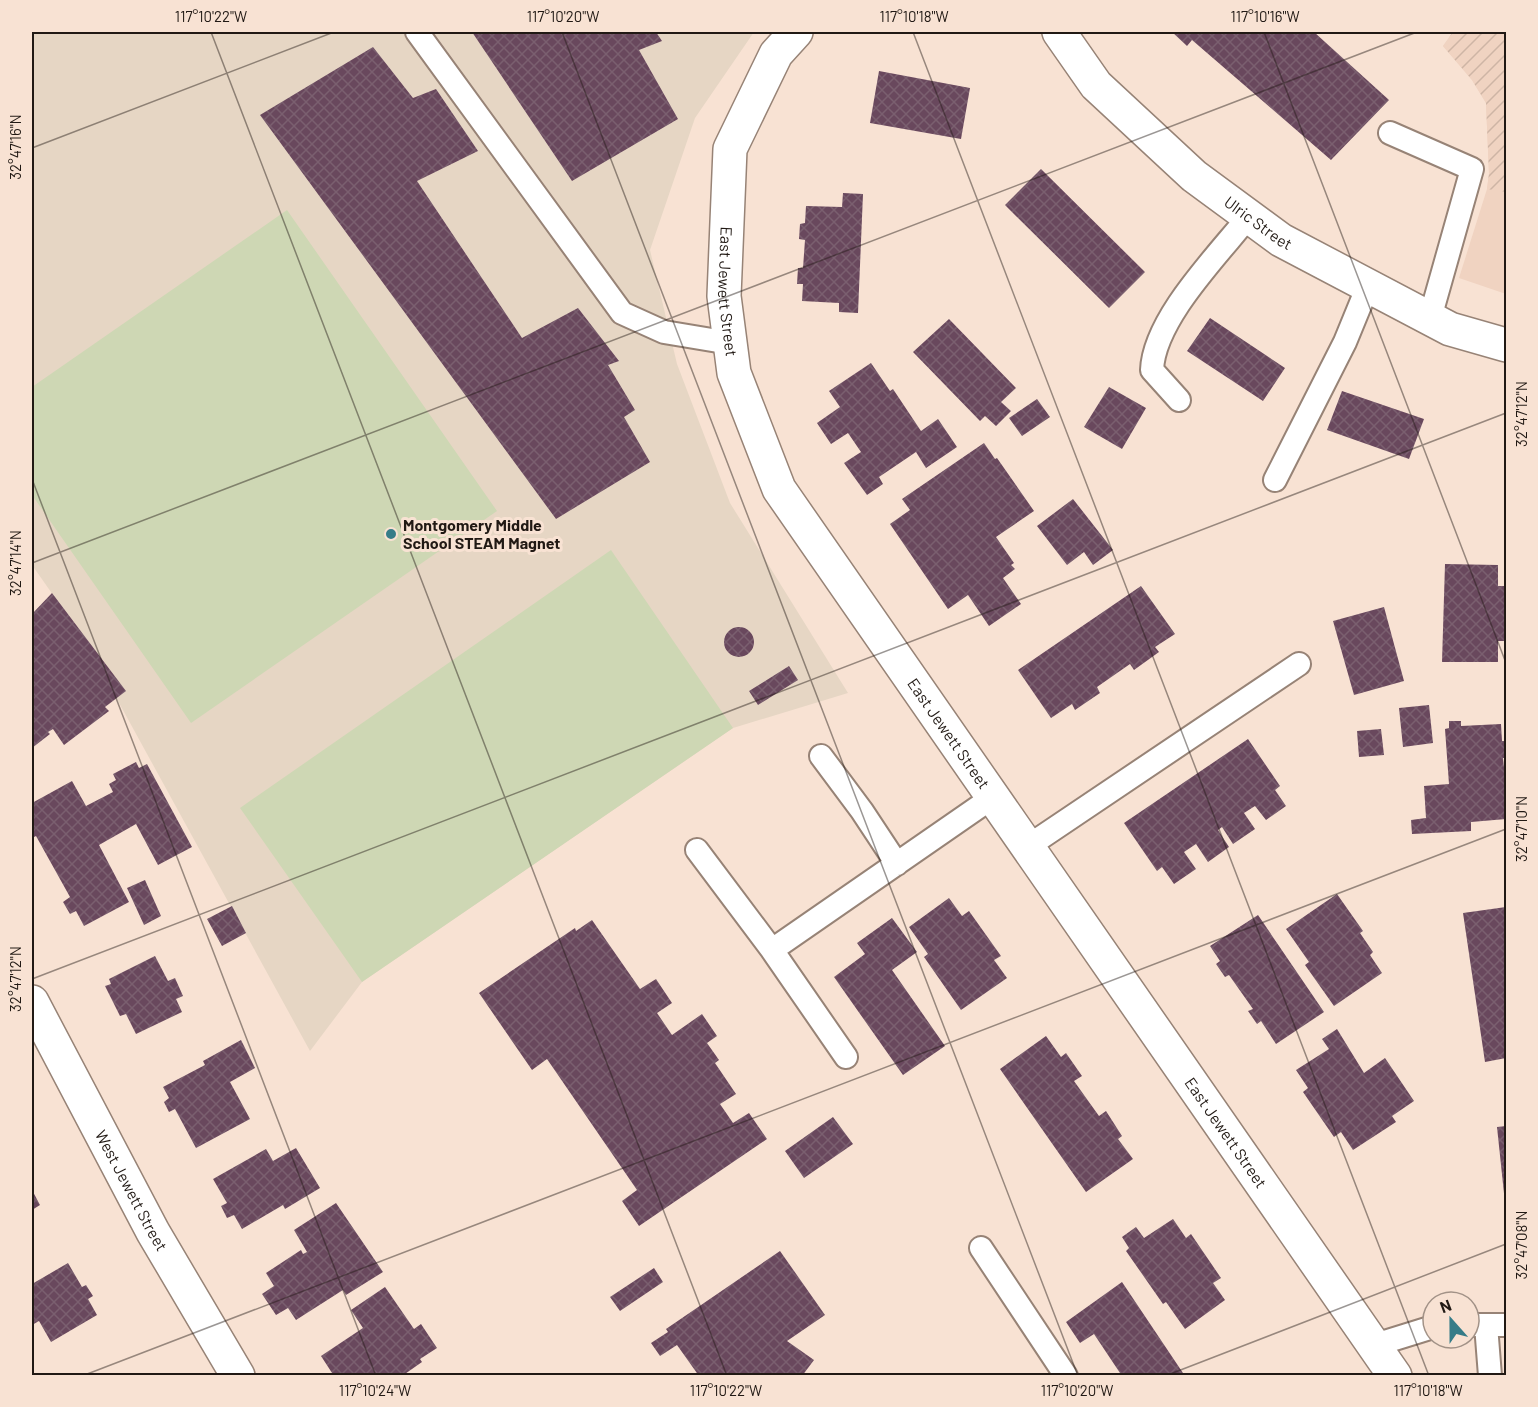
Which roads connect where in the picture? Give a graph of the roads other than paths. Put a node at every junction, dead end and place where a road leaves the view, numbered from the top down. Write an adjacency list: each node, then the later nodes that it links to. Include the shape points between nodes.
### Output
1 (417, 32): 8 (lane, via 622,313 664,332)
2 (796, 32): 8 (street, East Jewett Street, via 776,54 730,149 724,296)
3 (1059, 32): 5 (street, Ulric Street, via 1096,86 1194,176)
4 (1390, 134): 7 (lane, via 1472,169)
5 (1249, 216): 6 (street, Ulric Street, via 1281,240); 10 (lane, via 1176,308 1152,354 1152,370)
6 (1368, 285): 7 (street, Ulric Street); 11 (lane, via 1345,342)
7 (1430, 318): 9 (street, Ulric Street, via 1450,329)
8 (730, 344): 14 (street, East Jewett Street, via 734,372 779,489)
9 (1506, 345)
10 (1179, 400)
11 (1275, 480)
12 (1299, 664): 15 (lane)
13 (821, 756): 17 (lane)
14 (993, 797): 15 (street, East Jewett Street); 17 (lane)
15 (1027, 847): 24 (street, East Jewett Street)
16 (697, 850): 18 (lane)
17 (897, 864): 18 (lane)
18 (772, 950): 20 (lane)
19 (32, 1002): 25 (street, West Jewett Street, via 153,1232)
20 (846, 1057)
21 (981, 1248): 26 (lane)
22 (1487, 1325): 28 (lane)
23 (1421, 1331): 24 (lane)
24 (1375, 1345): 27 (street, East Jewett Street)
25 (238, 1376)
26 (1066, 1376)
27 (1395, 1376)
28 (1490, 1376)

